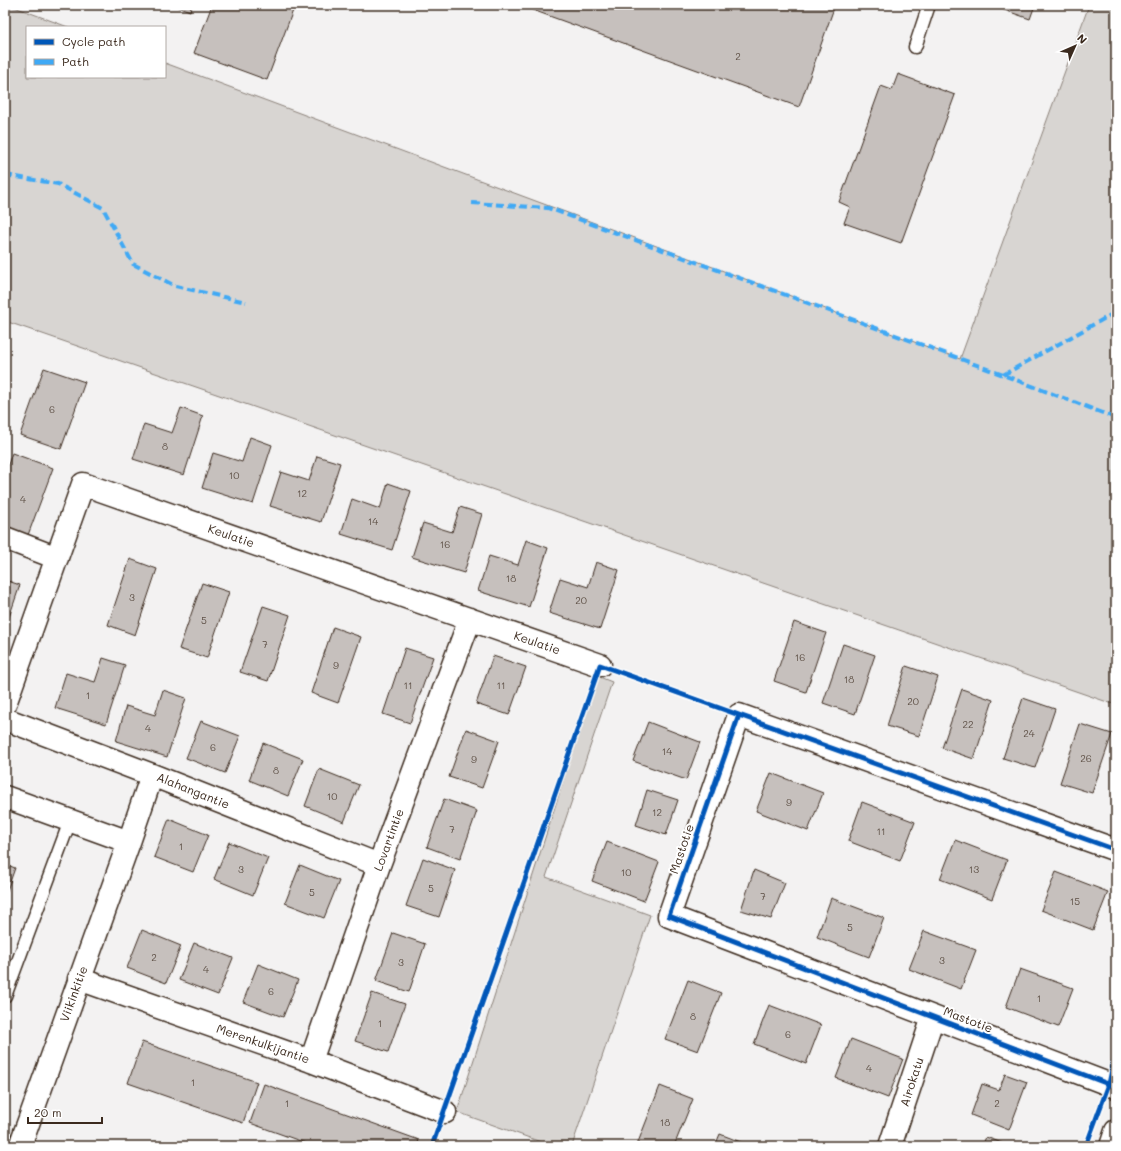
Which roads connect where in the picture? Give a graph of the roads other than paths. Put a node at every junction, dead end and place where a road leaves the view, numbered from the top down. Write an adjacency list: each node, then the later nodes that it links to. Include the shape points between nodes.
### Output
1 (929, 5): 2 (lane)
2 (915, 47)
3 (5, 538): 4 (street)
4 (57, 558): 5 (street, Keulatie, via 83,484); 7 (street, Keulatie)
5 (470, 620): 6 (street, Keulatie); 14 (street, Lovartintie)
6 (600, 665)
7 (5, 704)
8 (5, 719): 9 (street, Alahangantie)
9 (152, 775): 12 (street, Viikinkitie); 14 (street, Alahangantie)
10 (5, 797): 11 (street)
11 (70, 821): 12 (street); 16 (lane)
12 (129, 842): 15 (street, Viikinkitie)
13 (1116, 850): 17 (street, Mastotie, via 739,715 669,916)
14 (380, 865): 18 (street, Lovartintie)
15 (79, 979): 18 (street, Merenkulkijantie); 22 (street, Viikinkitie)
16 (5, 996)
17 (933, 1017): 19 (street, Mastotie); 23 (street, Airokatu)
18 (311, 1061): 20 (street, Merenkulkijantie)
19 (1116, 1087)
20 (445, 1112)
21 (1116, 1131): 24 (street)
22 (20, 1146)
23 (890, 1146)
24 (1111, 1146)

